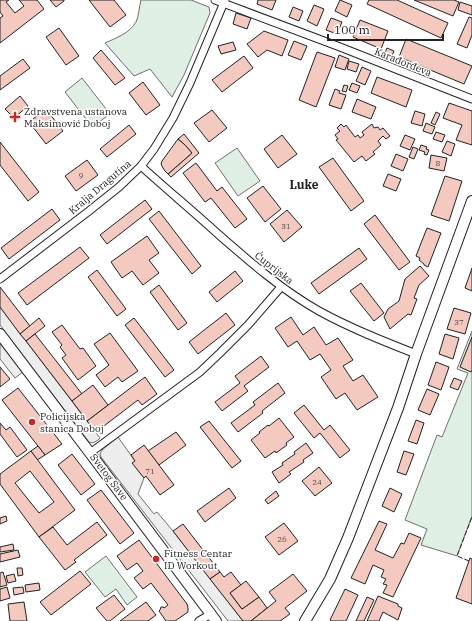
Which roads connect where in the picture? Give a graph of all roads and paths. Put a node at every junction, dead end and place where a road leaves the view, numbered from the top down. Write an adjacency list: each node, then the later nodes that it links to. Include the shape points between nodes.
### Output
1 (214, 0): 2 (street, Karađorđeva)
2 (224, 2): 3 (street, Karađorđeva); 4 (street, Kralja Dragutina, via 173,118)
3 (472, 99)
4 (141, 166): 6 (street, Kralja Dragutina, via 119,187); 7 (street, Ćuprijska)
5 (472, 201): 9 (street)
6 (0, 279)
7 (281, 287): 9 (street, Ćuprijska, via 341,323); 10 (street, via 248,325 200,372)
8 (0, 334): 10 (street, Svetog Save)
9 (416, 354): 13 (street, via 348,538 330,579)
10 (90, 453): 11 (street, Svetog Save)
11 (213, 618): 12 (street)
12 (199, 621)
13 (305, 621)

